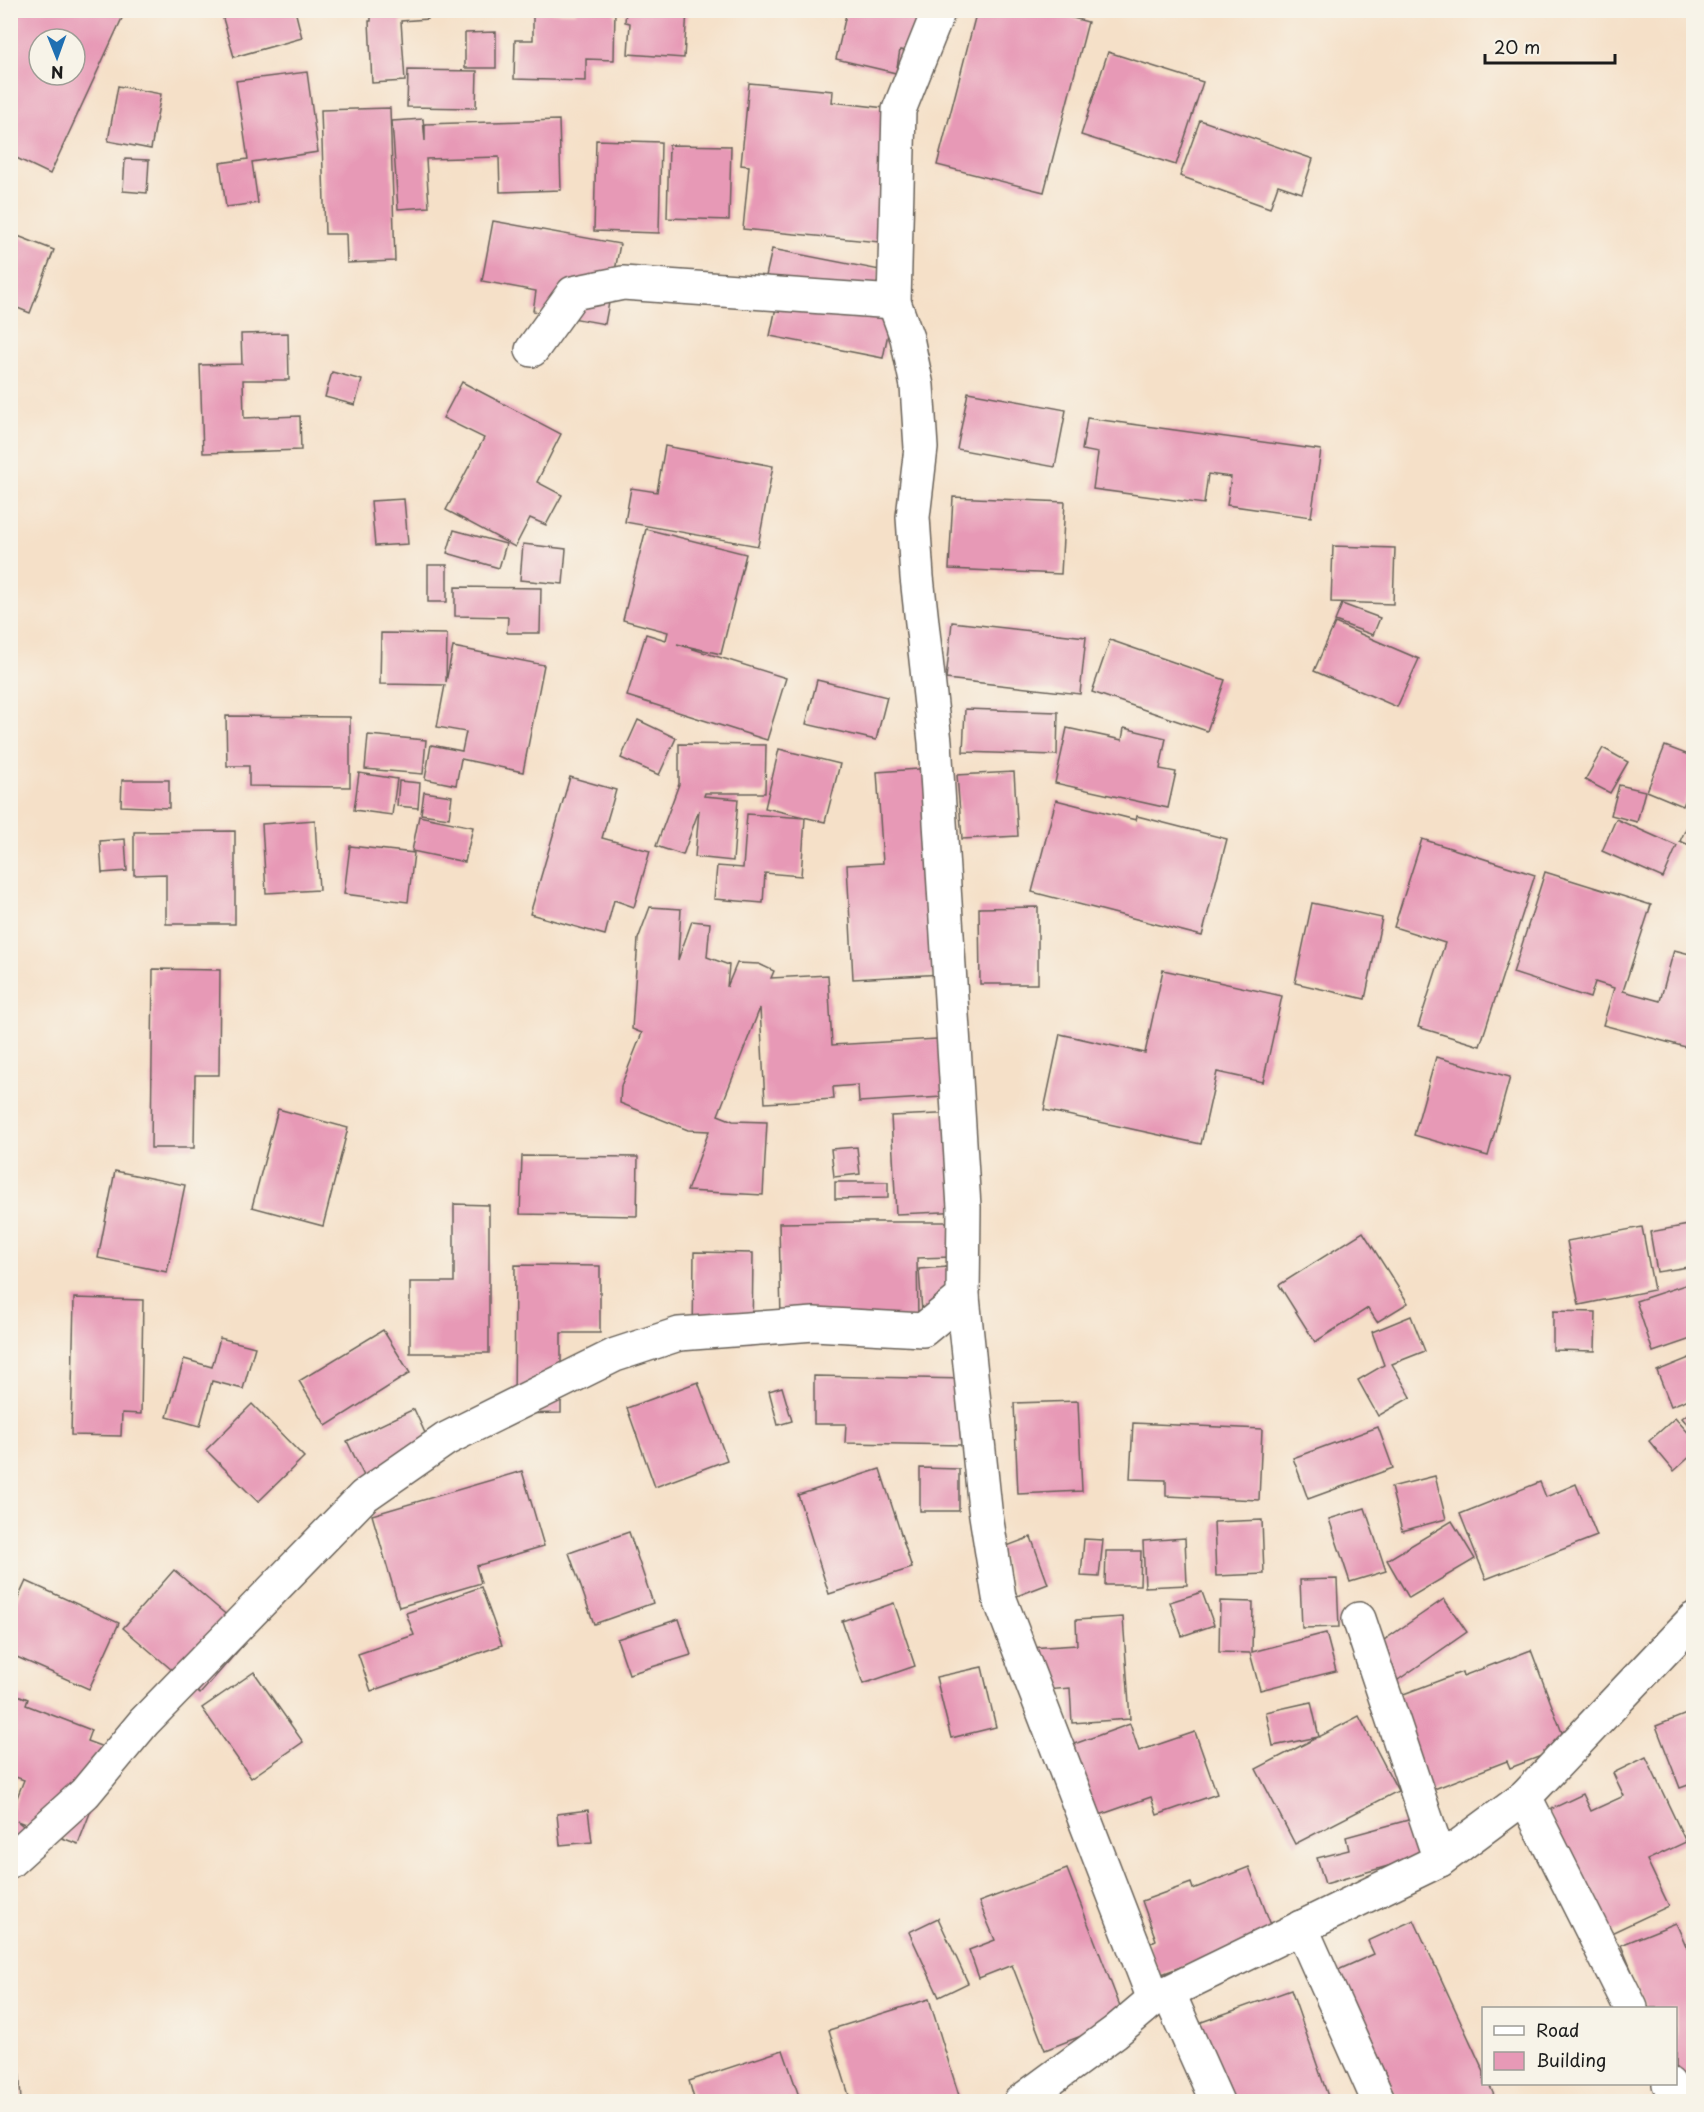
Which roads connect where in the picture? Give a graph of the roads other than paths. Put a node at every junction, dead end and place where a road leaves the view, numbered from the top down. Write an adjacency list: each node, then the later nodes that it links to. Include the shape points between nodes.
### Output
1 (939, 10): 2 (street, via 899,110)
2 (894, 302): 3 (street, via 623,283 573,293); 4 (street, via 917,386 921,448 914,530 935,742 964,1207)
3 (532, 350)
4 (963, 1297): 9 (street, via 923,1330 814,1324 679,1334 615,1355 446,1439 364,1496 144,1722 85,1793); 11 (street, via 985,1509 999,1596)
5 (1359, 1619): 8 (street)
6 (1694, 1619): 7 (street)
7 (1525, 1797): 8 (street); 12 (street)
8 (1440, 1860): 10 (street)
9 (10, 1861)
10 (1301, 1927): 11 (street); 16 (street)
11 (1161, 1996): 14 (street); 15 (street)
12 (1631, 2007)
13 (1670, 2085): 17 (street)
14 (1023, 2101)
15 (1217, 2102)
16 (1378, 2102)
17 (1678, 2102)

